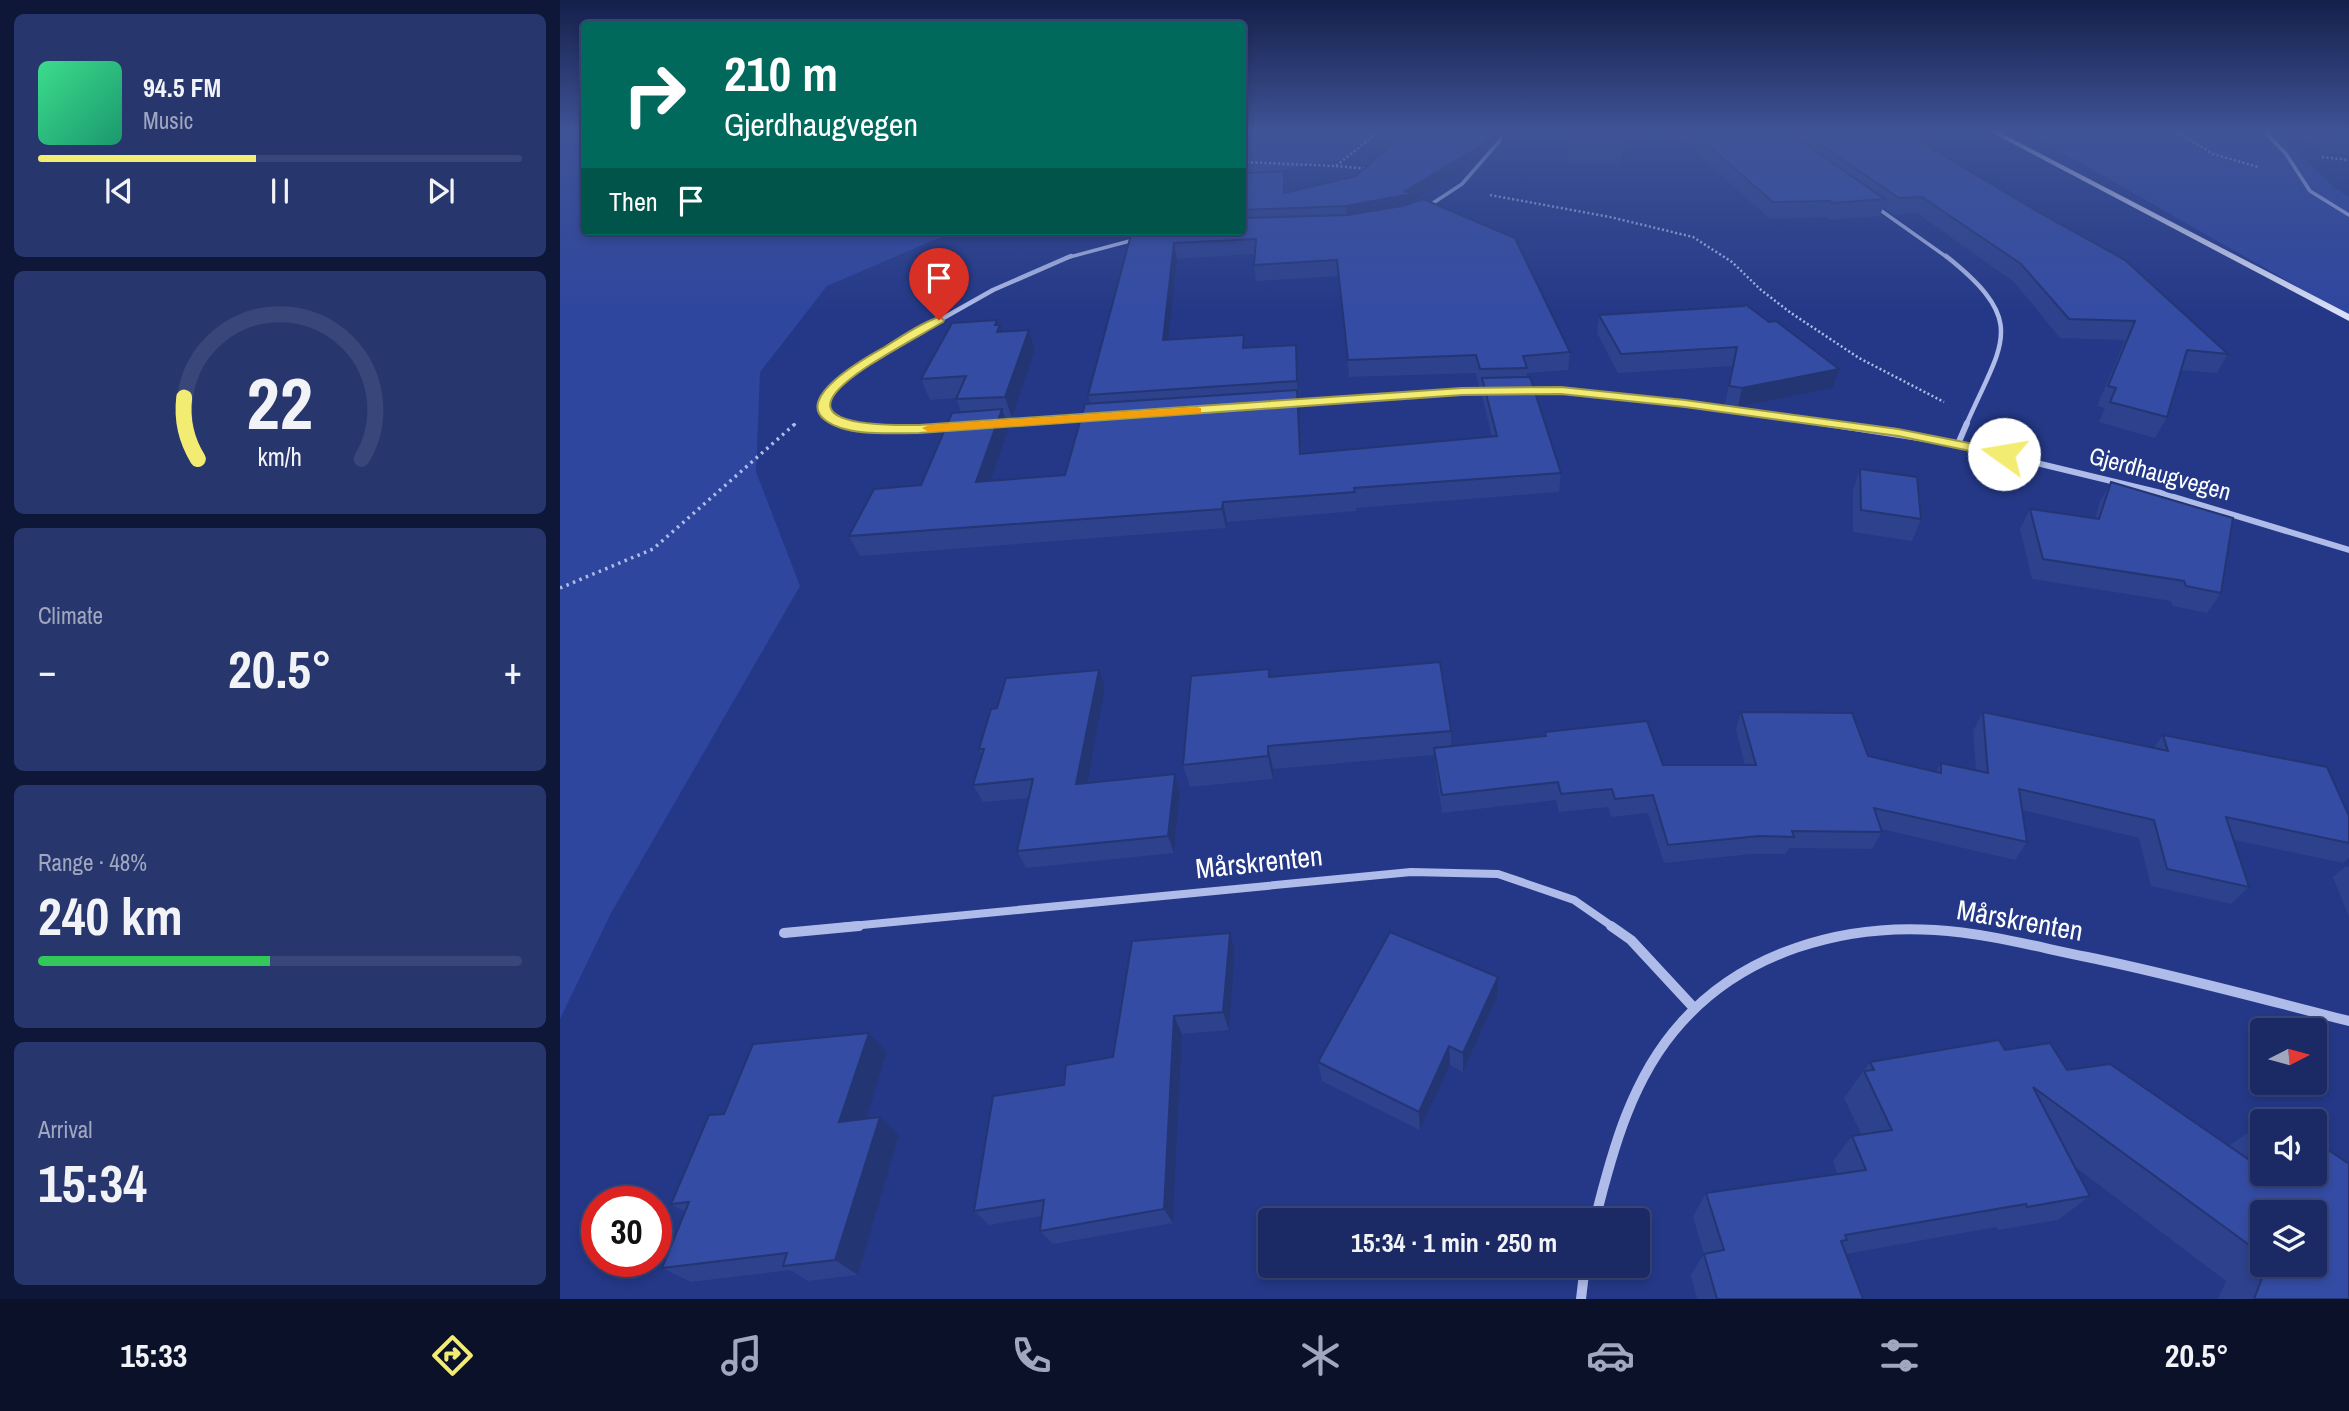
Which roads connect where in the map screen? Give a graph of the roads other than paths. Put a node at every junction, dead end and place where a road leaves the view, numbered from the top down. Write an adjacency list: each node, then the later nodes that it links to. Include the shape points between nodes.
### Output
1 (1454, 191): 5 (street)
2 (2106, 191): 8 (street)
3 (2310, 191): 6 (street)
4 (1872, 204): 15 (street, via 1968,274 2000,314 1999,350)
5 (1420, 209)
6 (2349, 215)
7 (1146, 238): 14 (street, via 1064,258 999,287 860,365 825,398 823,408 828,418 878,430)
8 (2349, 318)
9 (1498, 390): 11 (street)
10 (1523, 390): 15 (street, Gjerdhaugvegen, via 1685,403)
11 (1279, 405)
12 (1099, 417): 13 (street)
13 (989, 424)
14 (961, 426)
15 (1958, 443): 16 (street, Gjerdhaugvegen, via 2161,493)
16 (2349, 550)
17 (784, 933): 18 (street, Mårskrenten, via 1411,872 1498,874 1574,900 1631,940)
18 (1694, 1008): 19 (street, Mårskrenten, via 1751,965 1804,945 1868,931 1934,930 2076,954); 20 (street, Mårskrenten, via 1643,1077 1608,1162)
19 (2349, 1021)
20 (1598, 1208)
21 (1583, 1278): 22 (street)
22 (1581, 1299)

